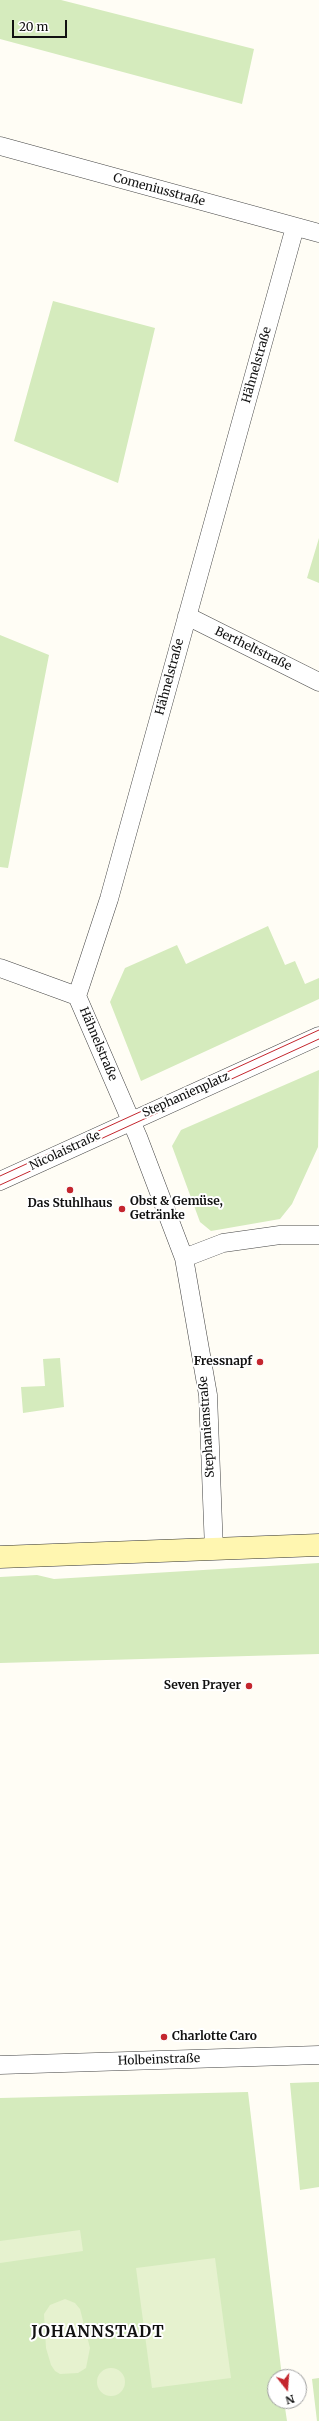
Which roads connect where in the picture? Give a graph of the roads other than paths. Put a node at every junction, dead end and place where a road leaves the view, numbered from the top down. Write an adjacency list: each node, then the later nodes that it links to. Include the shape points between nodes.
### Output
1 (0, 146): 2 (street, Comeniusstraße)
2 (295, 227): 3 (street, Comeniusstraße); 4 (street, Hähnelstraße)
3 (319, 233)
4 (187, 616): 5 (street, Bertheltstraße); 7 (street, Hähnelstraße, via 109,899)
5 (319, 682)
6 (0, 968): 7 (street)
7 (77, 996): 9 (street, Hähnelstraße)
8 (314, 1038): 9 (street, Stephanienplatz)
9 (131, 1120): 10 (street, Nicolaistraße); 12 (street, Stephanienplatz)
10 (0, 1181)
11 (319, 1234): 12 (street, via 280,1235 223,1243)
12 (184, 1258): 14 (street, Stephanienstraße, via 208,1395)
13 (319, 1545): 14 (main road)
14 (214, 1550): 15 (main road)
15 (0, 1557)
16 (319, 2055): 17 (street, Holbeinstraße)
17 (0, 2065)

